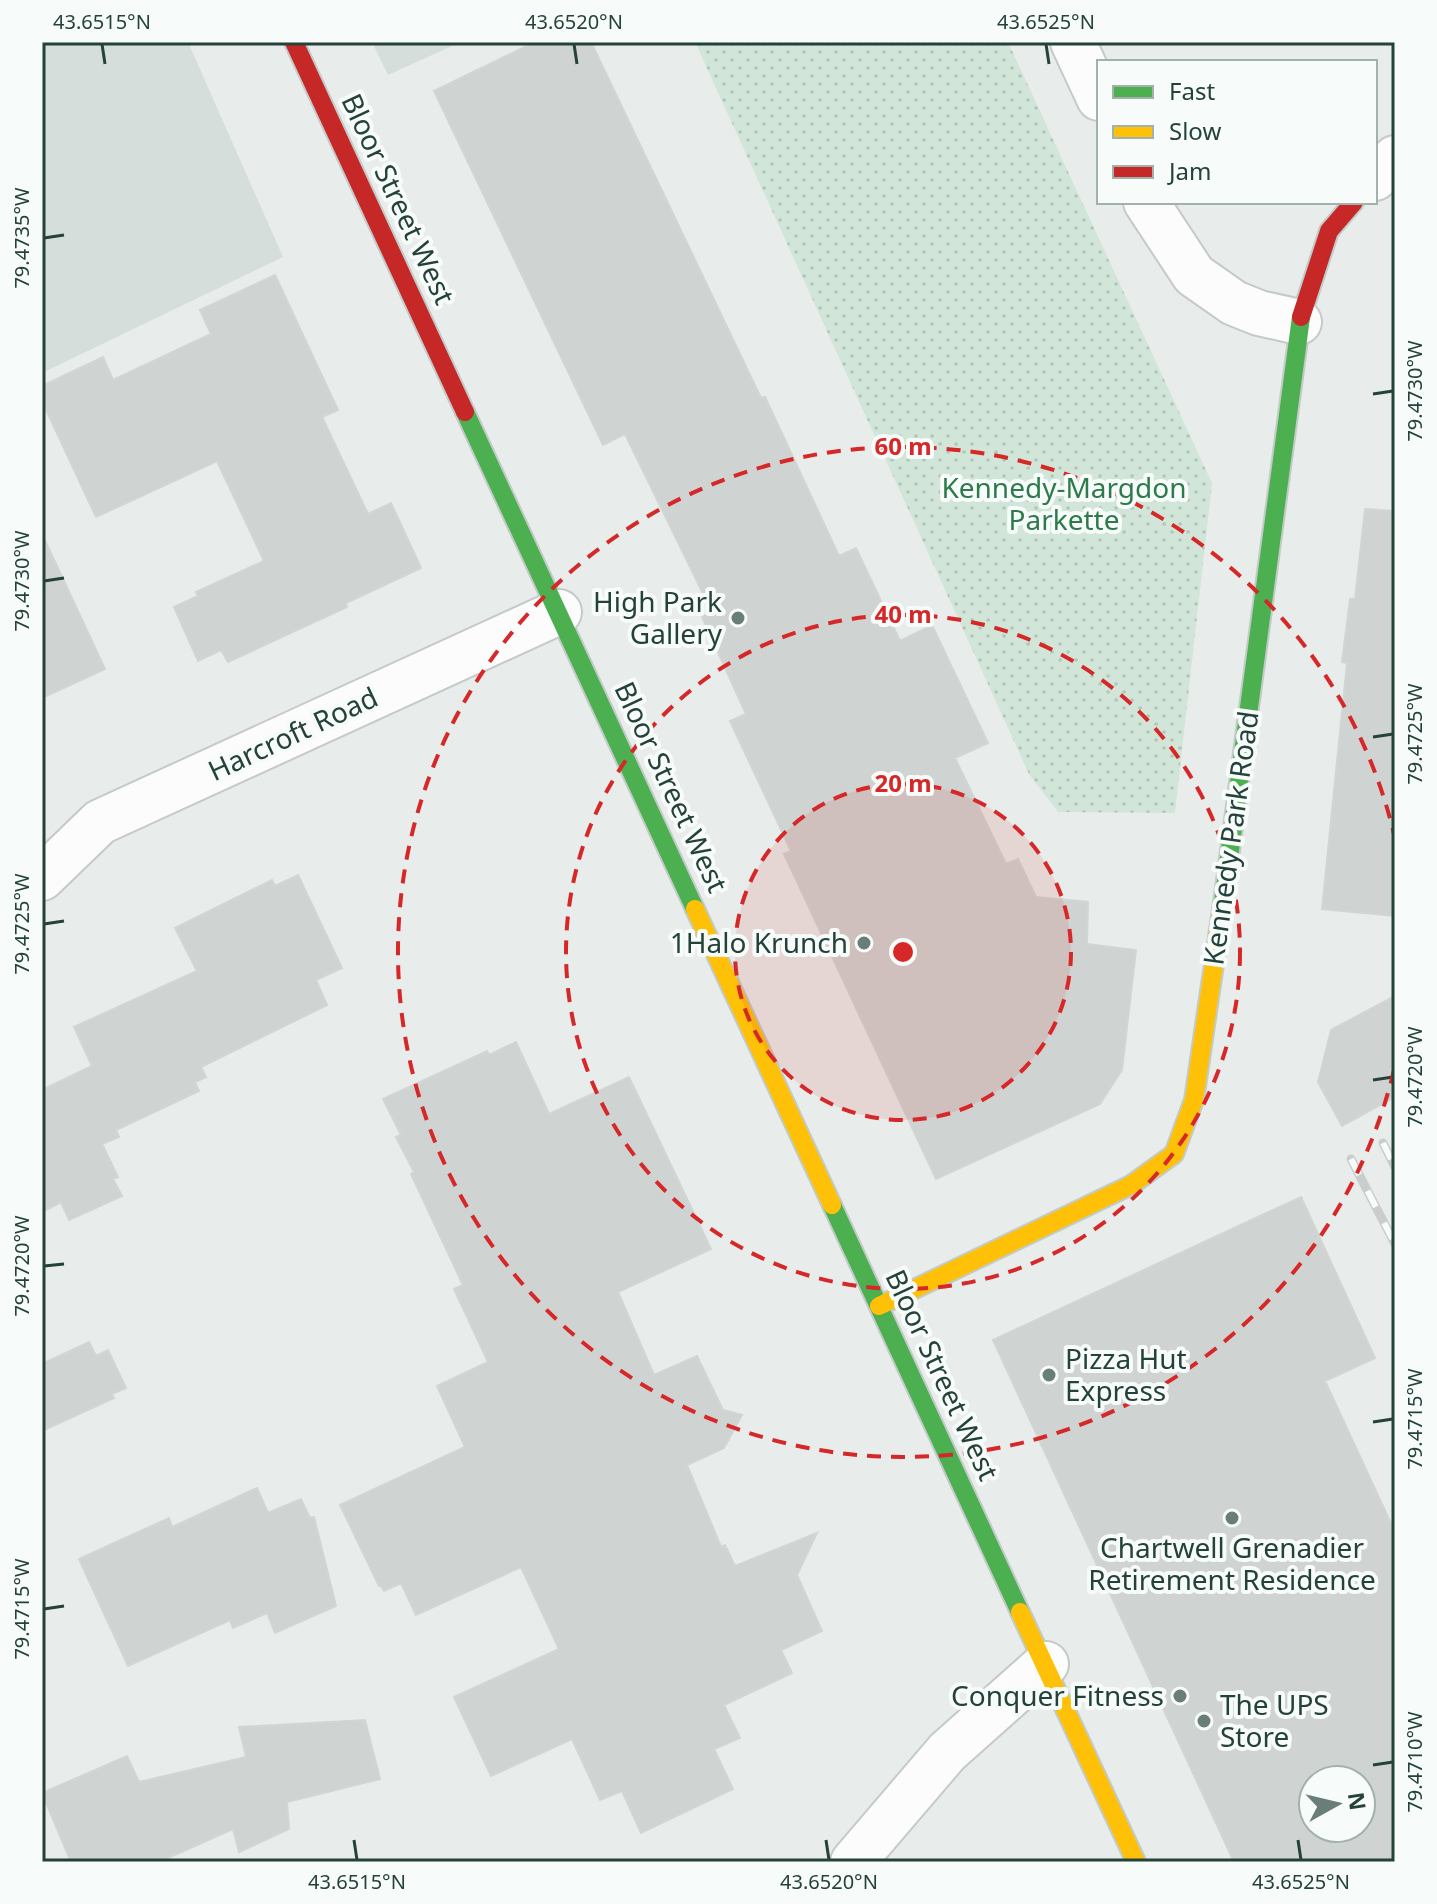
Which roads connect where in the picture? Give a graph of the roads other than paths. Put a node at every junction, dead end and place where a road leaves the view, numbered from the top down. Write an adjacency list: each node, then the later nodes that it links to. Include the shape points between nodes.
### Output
1 (294, 42): 9 (main road, Bloor Street West)
2 (1073, 42): 3 (street)
3 (1097, 94)
4 (1395, 158): 5 (street)
5 (1377, 176)
6 (1147, 204): 8 (street, via 1194,275 1234,303)
7 (1352, 204): 8 (main road, Kennedy Park Road, via 1329,231)
8 (1299, 322): 11 (main road, Kennedy Park Road, via 1194,1100 1174,1154 1131,1185)
9 (559, 612): 10 (street, Harcroft Road, via 100,822); 11 (main road, Bloor Street West)
10 (42, 878)
11 (879, 1306): 12 (main road, Bloor Street West)
12 (1046, 1664): 13 (street, via 947,1752); 14 (main road, Bloor Street West)
13 (853, 1862)
14 (1136, 1862)

